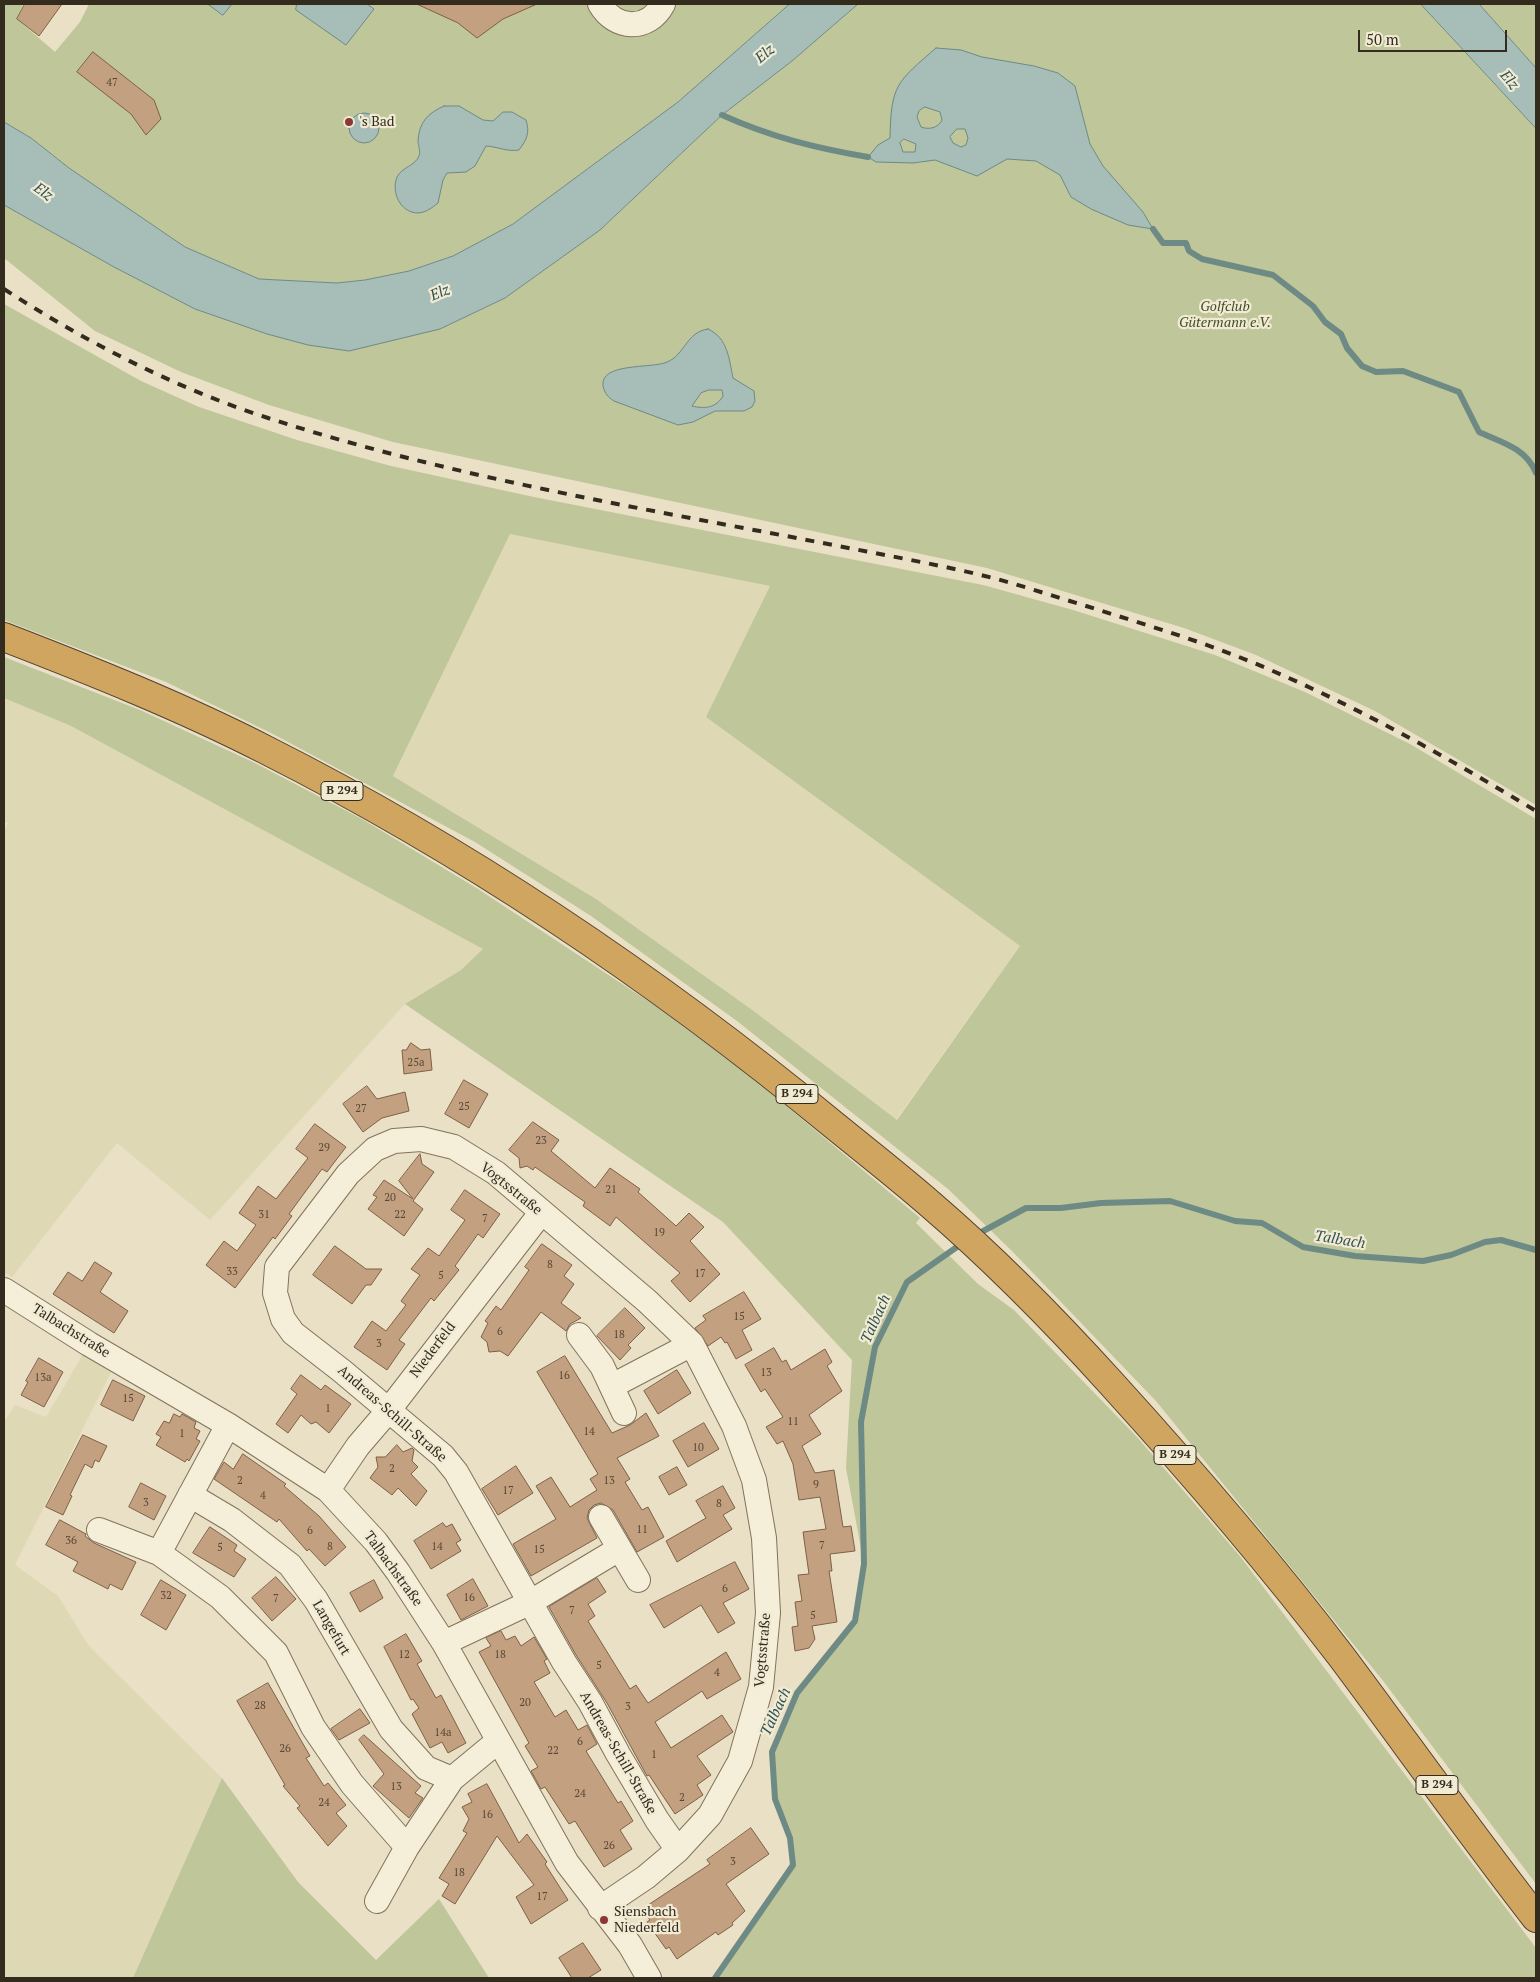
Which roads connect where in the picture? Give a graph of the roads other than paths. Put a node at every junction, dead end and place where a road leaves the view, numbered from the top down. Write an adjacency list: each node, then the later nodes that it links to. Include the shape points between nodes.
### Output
1 (663, 4): 2 (street, via 654,16 642,23 628,24)
2 (608, 19)
3 (4, 637): 28 (highway, B 294, via 264,749 457,856 690,1011 932,1206 1000,1269 1110,1381 1241,1531 1338,1652)
4 (541, 1213): 6 (street, Vogtsstraße, via 496,1173 454,1146 421,1139 394,1141 375,1149 348,1174 277,1267 275,1293); 8 (street, Vogtsstraße, via 647,1301); 10 (street, Niederfeld)
5 (4, 1290): 12 (street, Talbachstraße)
6 (283, 1319): 10 (street, Andreas-Schill-Straße, via 293,1333)
7 (579, 1335): 9 (street)
8 (692, 1344): 9 (street); 25 (street, Vogtsstraße, via 734,1426 754,1480 764,1538 768,1612 761,1687 740,1761 710,1815)
9 (612, 1386): 11 (street)
10 (388, 1411): 13 (street, Niederfeld, via 358,1446); 20 (street, Andreas-Schill-Straße, via 444,1456 456,1472)
11 (624, 1413)
12 (228, 1425): 13 (street, Talbachstraße); 14 (street)
13 (328, 1490): 21 (street, Talbachstraße, via 376,1542)
14 (190, 1495): 18 (street); 23 (street, Langefurt, via 232,1520 290,1565 316,1600 391,1729 426,1768)
15 (601, 1518): 17 (street)
16 (99, 1530): 18 (street)
17 (620, 1549): 19 (street); 20 (street)
18 (159, 1553): 24 (street, via 220,1597 276,1653 313,1727 352,1784)
19 (638, 1580)
20 (529, 1603): 21 (street); 25 (street, Andreas-Schill-Straße)
21 (444, 1643): 22 (street, Talbachstraße)
22 (498, 1740): 23 (street); 27 (street, Talbachstraße, via 567,1863)
23 (452, 1779): 24 (street)
24 (407, 1847): 26 (street)
25 (678, 1850): 27 (street, Vogtsstraße, via 646,1877)
26 (377, 1901)
27 (600, 1908): 29 (street, Talbachstraße, via 630,1945)
28 (1536, 1918)
29 (650, 1978)

